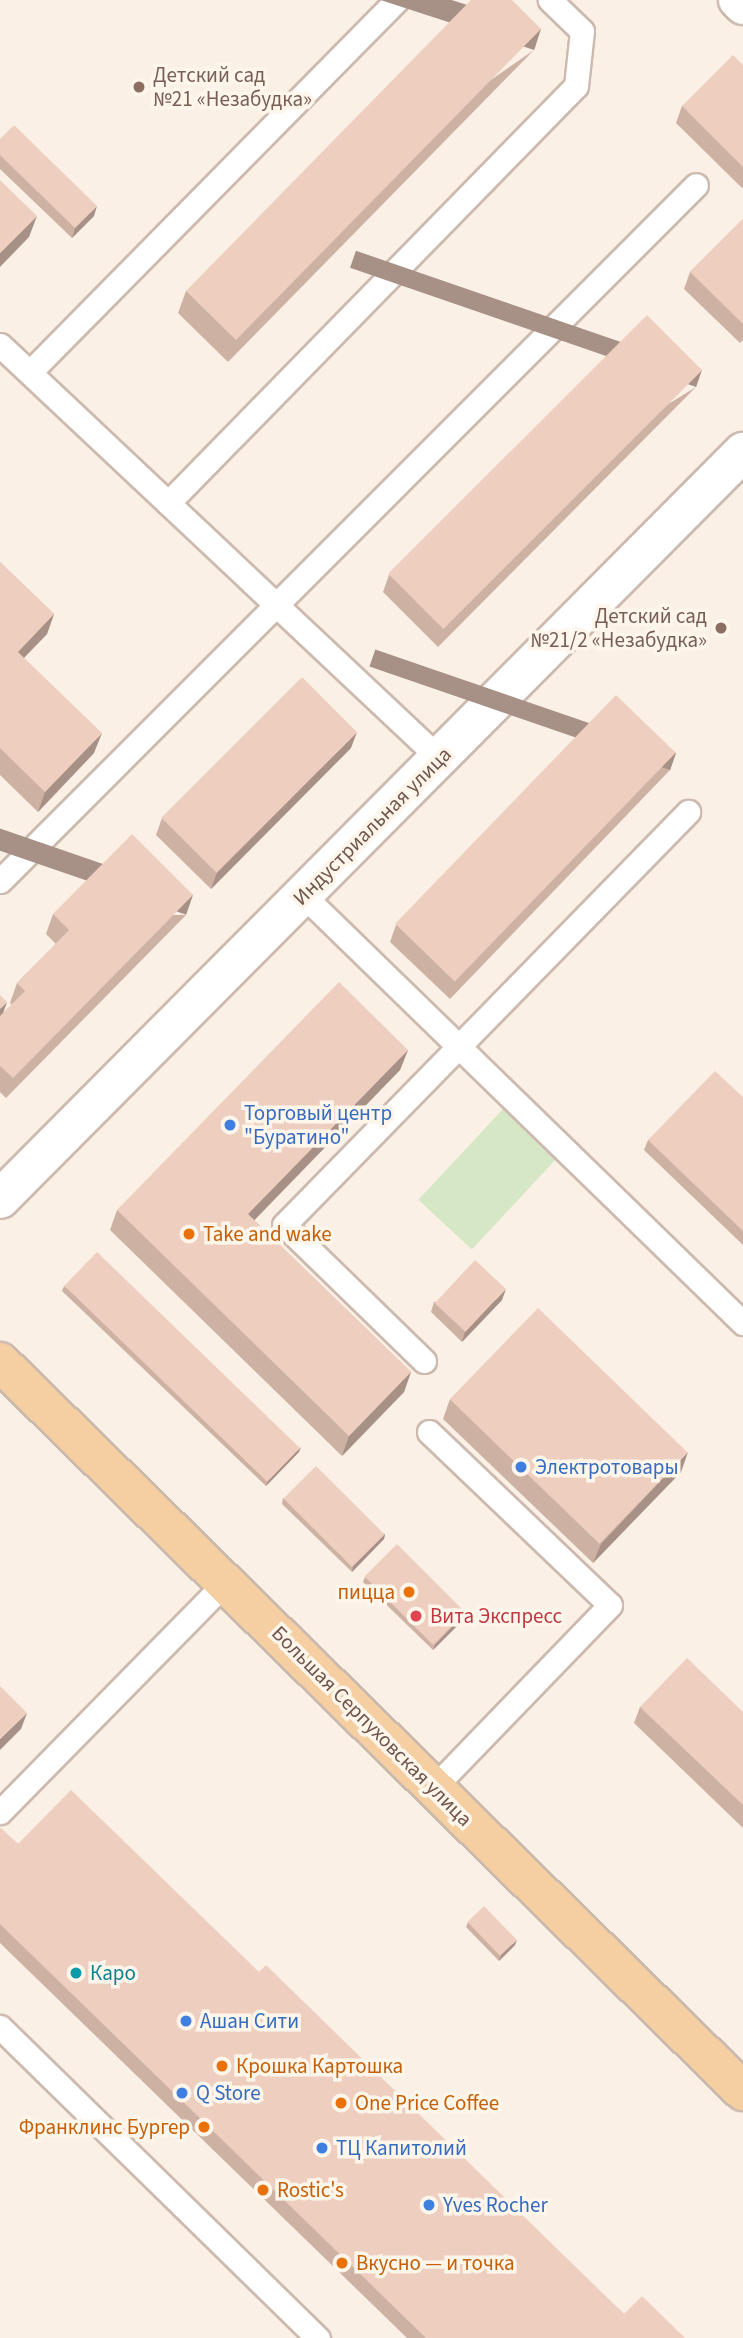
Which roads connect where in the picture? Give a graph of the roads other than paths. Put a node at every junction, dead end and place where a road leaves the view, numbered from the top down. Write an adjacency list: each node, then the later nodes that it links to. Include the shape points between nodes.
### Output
1 (397, 0): 7 (lane)
2 (550, 0): 9 (lane, via 582,32 576,86)
3 (738, 0): 4 (street)
4 (743, 5)
5 (696, 185): 10 (lane)
6 (0, 345): 7 (lane)
7 (30, 372): 9 (lane)
8 (743, 452): 11 (street, Индустриальная улица)
9 (168, 503): 10 (lane)
10 (275, 604): 11 (lane); 13 (lane)
11 (439, 758): 14 (street, Индустриальная улица)
12 (688, 812): 15 (lane)
13 (0, 881)
14 (303, 895): 15 (lane); 16 (street, Индустриальная улица)
15 (459, 1047): 17 (lane); 18 (lane, via 284,1225)
16 (0, 1199)
17 (743, 1323)
18 (424, 1361)
19 (0, 1362): 21 (main road, Большая Серпуховская улица)
20 (429, 1432): 22 (lane, via 610,1605)
21 (226, 1582): 22 (main road, Большая Серпуховская улица); 23 (lane)
22 (435, 1787): 25 (main road, Большая Серпуховская улица)
23 (0, 1812)
24 (0, 2027): 26 (lane)
25 (743, 2091)
26 (318, 2338)

